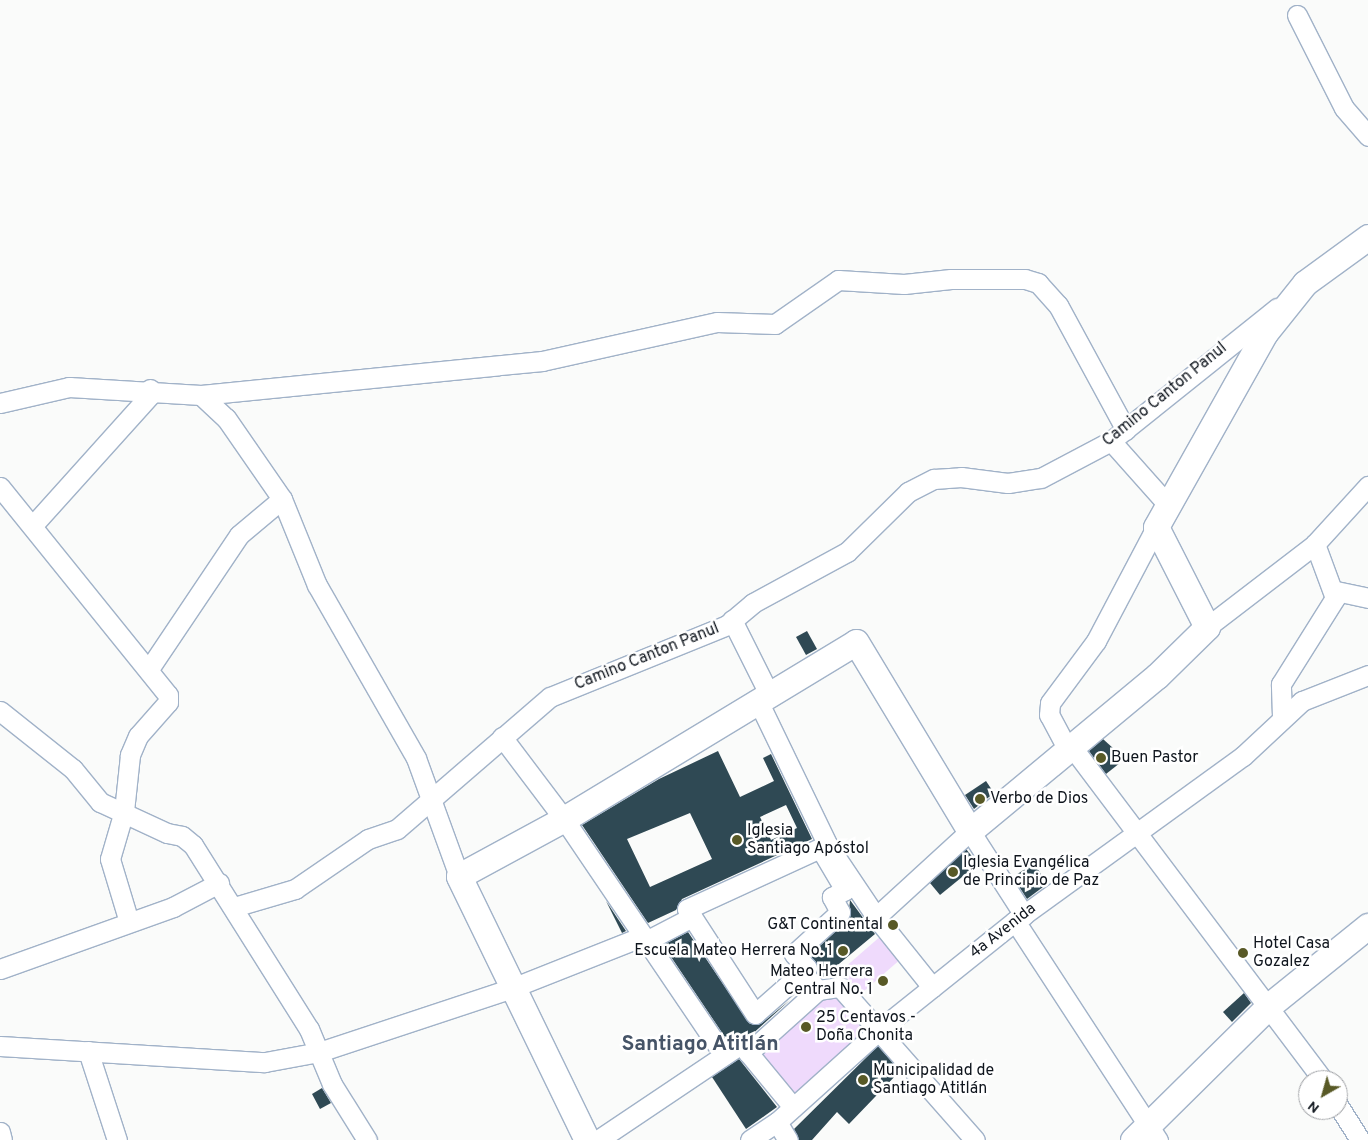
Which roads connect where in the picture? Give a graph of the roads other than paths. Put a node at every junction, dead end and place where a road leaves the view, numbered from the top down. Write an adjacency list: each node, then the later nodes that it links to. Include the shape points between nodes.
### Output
1 (1297, 15): 2 (street, via 1344,108)
2 (1368, 136)
3 (1368, 237): 4 (main road, via 1324,266)
4 (1292, 297): 8 (street, Camino Canton Panul, via 1218,352); 12 (main road, via 1245,362)
5 (150, 389): 6 (street); 7 (street, via 69,387); 13 (street, via 150,395)
6 (201, 395): 8 (street, via 542,361 717,322 775,324 838,280 904,284 951,279 1025,279 1038,283 1058,305); 11 (street, via 226,418)
7 (0, 403)
8 (1118, 435): 12 (street); 18 (street, Camino Canton Panul, via 1041,478 1008,483 961,477 934,479 908,492 847,552 753,602)
9 (1368, 486): 15 (street)
10 (0, 487): 13 (street)
11 (282, 499): 20 (street, via 239,535); 27 (street, via 317,585 416,758)
12 (1169, 506): 14 (main road)
13 (34, 524): 20 (street, via 84,596)
14 (1156, 527): 19 (main road); 26 (street, via 1096,641 1050,703 1049,715)
15 (1315, 544): 16 (street); 19 (street)
16 (1336, 591): 17 (street); 24 (street, via 1281,684)
17 (1368, 598)
18 (732, 620): 22 (street); 25 (street, Camino Canton Panul, via 550,697)
19 (1207, 627): 26 (main road, via 1158,676)
20 (149, 669): 28 (street, via 168,695 168,702 138,736 130,755)
21 (1368, 675): 24 (street, 4a Avenida, via 1310,696)
22 (763, 697): 29 (main road); 31 (main road, via 856,642); 35 (street, via 827,844)
23 (0, 711): 28 (street, via 73,769 100,802)
24 (1282, 716): 30 (street, 4a Avenida, via 1244,756)
25 (502, 738): 27 (street, Camino Canton Panul); 29 (street)
26 (1070, 749): 30 (street); 31 (main road)
27 (433, 799): 32 (street); 34 (street, Camino Canton Panul, via 397,829 368,839 295,889)
28 (124, 811): 33 (street, via 166,833 182,836); 38 (street, via 110,859)
29 (564, 819): 32 (main road); 40 (street)
30 (1137, 830): 37 (street, 4a Avenida); 46 (street)
31 (970, 831): 35 (street); 37 (street)
32 (459, 876): 44 (main road)
33 (219, 883): 34 (street); 38 (street)
34 (234, 907): 50 (street)
35 (876, 917): 43 (street)
36 (692, 918): 40 (street); 42 (street, via 755,1014); 42 (street, via 687,909 820,848 845,890 832,897 840,912 794,954 807,968)
37 (1019, 918): 43 (street, 4a Avenida); 58 (street)
38 (129, 922): 41 (street)
39 (1368, 926): 46 (main road)
40 (648, 940): 44 (street, via 631,941); 52 (street)
41 (0, 969)
42 (803, 973): 45 (street)
43 (932, 987): 47 (street, 4a Avenida)
44 (512, 988): 50 (street); 62 (main road)
45 (818, 990): 47 (street, via 840,987); 51 (street)
46 (1270, 1005): 53 (street); 58 (main road)
47 (879, 1030): 54 (street, 4a Avenida); 66 (street)
48 (0, 1046): 49 (street)
49 (88, 1051): 50 (street, via 265,1062); 60 (street)
50 (319, 1052): 61 (street, via 332,1084)
51 (748, 1053): 52 (street, via 741,1044); 54 (street)
52 (724, 1055): 63 (street)
53 (1315, 1070)
54 (793, 1107): 56 (street, 4a Avenida)
55 (1347, 1120): 67 (street)
56 (778, 1122): 64 (street, 4a Avenida); 65 (street)
57 (0, 1132): 59 (street)
58 (1146, 1134)
59 (2, 1140)
60 (117, 1140)
61 (367, 1140)
62 (587, 1140)
63 (598, 1140)
64 (750, 1140)
65 (788, 1140)
66 (975, 1140)
67 (1360, 1140)

